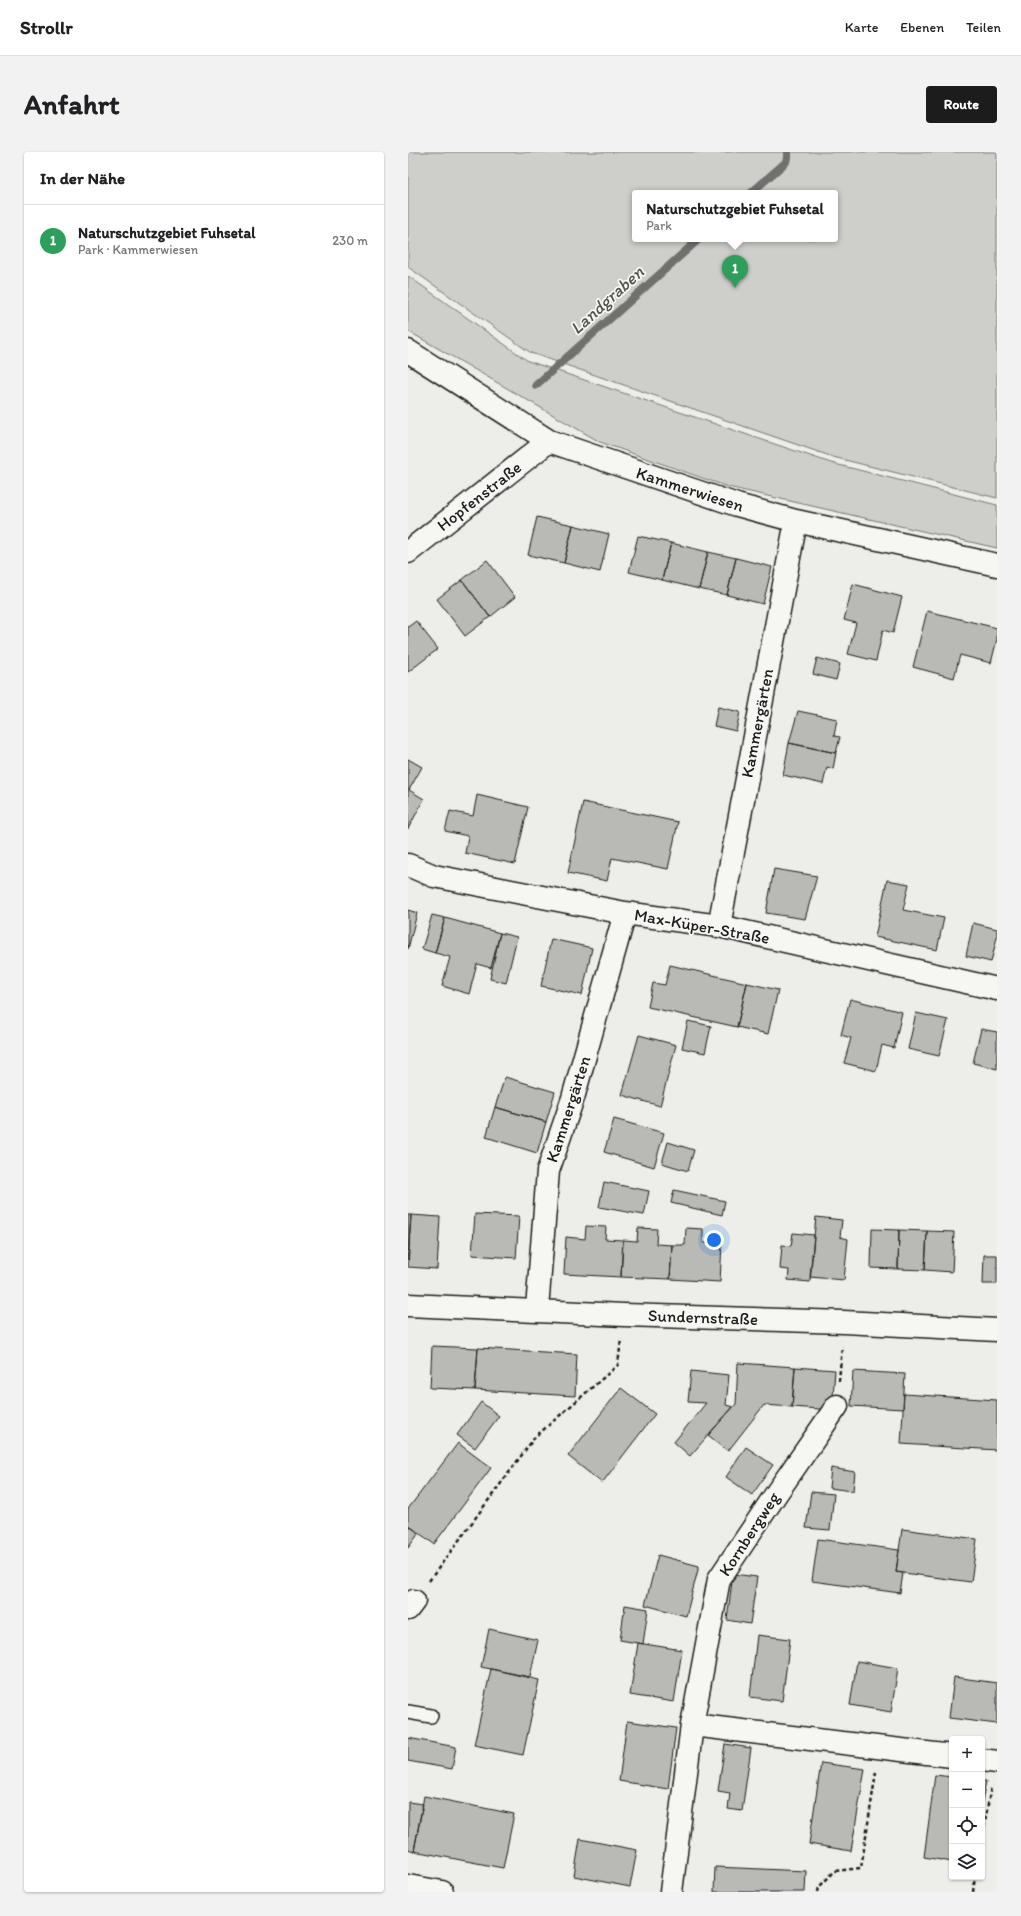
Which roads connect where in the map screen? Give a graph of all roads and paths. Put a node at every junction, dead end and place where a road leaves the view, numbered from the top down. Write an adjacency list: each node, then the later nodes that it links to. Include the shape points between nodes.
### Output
1 (408, 350): 2 (street, Kammerwiesen)
2 (550, 441): 3 (street, Kammerwiesen, via 737,505); 4 (street, Hopfenstraße)
3 (796, 521): 5 (street, Kammerwiesen); 8 (street, Kammergärten)
4 (408, 552)
5 (997, 565)
6 (408, 865): 7 (street, Max-Küper-Straße, via 434,876)
7 (625, 913): 8 (street, Max-Küper-Straße); 11 (street, Kammergärten, via 573,1098 548,1171)
8 (718, 926): 9 (street, Max-Küper-Straße)
9 (997, 989)
10 (408, 1305): 11 (street, Sundernstraße)
11 (537, 1309): 12 (street, Sundernstraße)
12 (624, 1315): 13 (street, Sundernstraße); 16 (path, via 618,1365 535,1437)
13 (844, 1322): 14 (street, Sundernstraße); 15 (path)
14 (997, 1330)
15 (838, 1406): 19 (street, Kornbergweg, via 718,1579)
16 (411, 1605)
17 (408, 1712): 18 (lane)
18 (430, 1716)
19 (692, 1725): 20 (street); 27 (street, Kornbergweg)
20 (880, 1748): 21 (street); 28 (path, via 861,1868 835,1871 819,1887)
21 (949, 1756)
22 (991, 1761): 23 (path)
23 (985, 1826)
24 (975, 1880): 29 (path)
25 (408, 1886): 26 (street)
26 (442, 1892)
27 (671, 1892)
28 (818, 1892)
29 (973, 1892)

